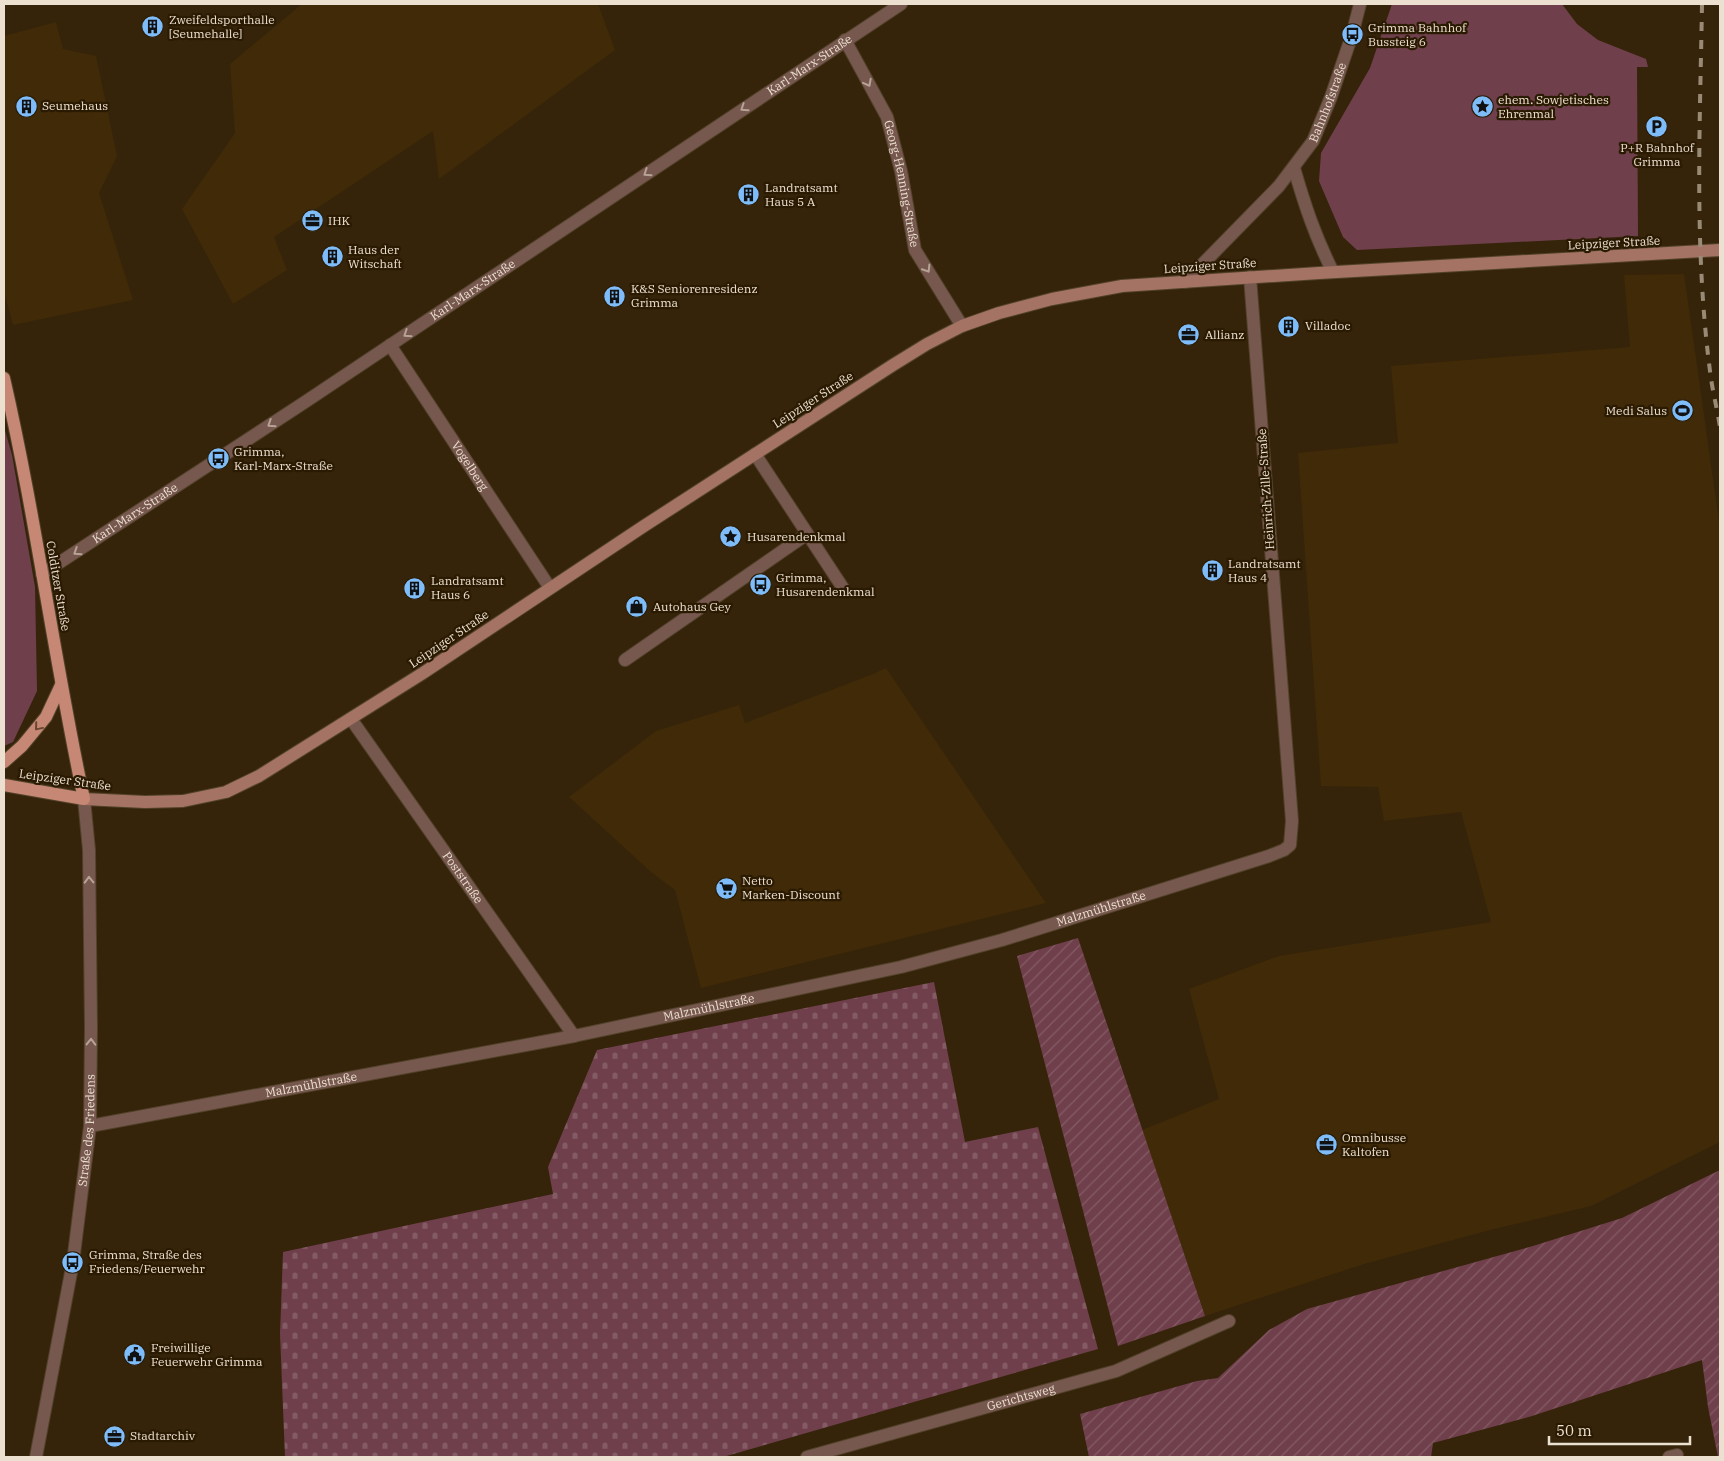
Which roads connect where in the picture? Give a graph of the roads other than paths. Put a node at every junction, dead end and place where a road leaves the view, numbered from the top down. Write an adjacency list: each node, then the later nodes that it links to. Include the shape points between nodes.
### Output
1 (901, 4): 3 (street, Karl-Marx-Straße)
2 (1360, 4): 4 (street, Bahnhofstraße, via 1331,97 1313,141)
3 (845, 40): 9 (street, Georg-Henning-Straße, one-way to 9, via 887,117 901,171 915,250); 10 (street, Karl-Marx-Straße, one-way to 10)
4 (1294, 168): 6 (street, via 1309,218); 8 (street, Bahnhofstraße)
5 (1720, 250): 6 (main road, Leipziger Straße)
6 (1333, 272): 7 (main road, Leipziger Straße)
7 (1250, 277): 8 (main road, Leipziger Straße); 23 (street, Heinrich-Zille-Straße)
8 (1185, 282): 9 (main road, Leipziger Straße, via 1122,286 1052,299)
9 (962, 326): 12 (main road, Leipziger Straße, via 893,365)
10 (390, 345): 14 (street, Karl-Marx-Straße, one-way to 14); 15 (street, Vogelberg)
11 (4, 378): 14 (main road, Colditzer Straße)
12 (755, 454): 13 (street); 15 (main road, Leipziger Straße)
13 (807, 534): 16 (street); 17 (street)
14 (42, 574): 18 (main road, Colditzer Straße)
15 (550, 588): 19 (main road, Leipziger Straße)
16 (843, 588)
17 (625, 660)
18 (62, 685): 20 (main road, one-way to 20, via 46,717); 22 (main road, Colditzer Straße)
19 (351, 719): 22 (main road, Leipziger Straße, via 259,776 226,792 183,801); 24 (street, Poststraße)
20 (4, 762)
21 (4, 785): 22 (main road, Leipziger Straße)
22 (84, 799): 25 (street, Straße des Friedens, one-way to 22, via 89,856)
23 (1292, 820): 24 (street, Malzmühlstraße, via 1290,845 1284,850 1002,940 901,967)
24 (574, 1036): 25 (street, Malzmühlstraße)
25 (90, 1126): 27 (street, Straße des Friedens, via 74,1262)
26 (1229, 1322): 28 (street, Gerichtsweg, via 1116,1371)
27 (36, 1457)
28 (807, 1457)

